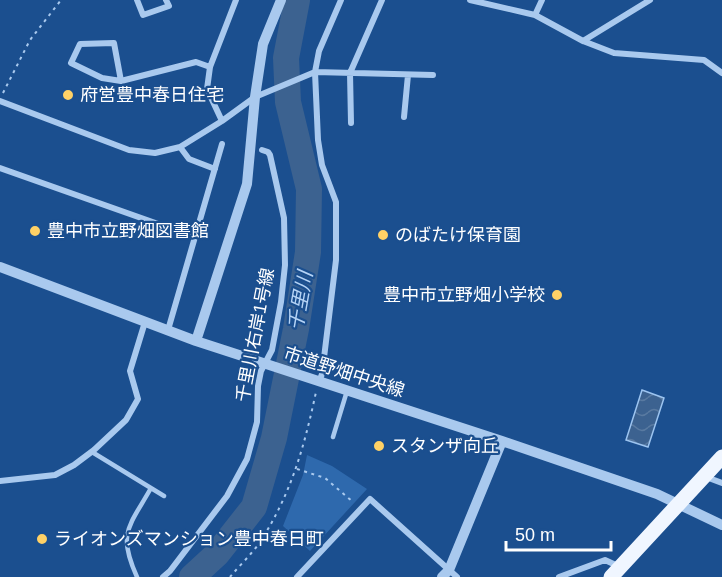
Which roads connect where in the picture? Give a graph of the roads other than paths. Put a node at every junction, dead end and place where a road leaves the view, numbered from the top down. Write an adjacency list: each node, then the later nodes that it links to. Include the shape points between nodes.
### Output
1 (137, 0): 2 (street, via 143,15 169,6)
2 (166, 0)
3 (236, 0): 12 (street)
4 (281, 0): 19 (street, via 263,44)
5 (341, 0): 13 (street, via 319,51)
6 (382, 0): 14 (street)
7 (470, 0): 10 (street)
8 (542, 0): 10 (street)
9 (650, 0): 11 (street)
10 (535, 15): 11 (street)
11 (583, 41): 15 (street, via 614,53 704,60)
12 (210, 67): 18 (street, via 196,62); 22 (street, via 207,89)
13 (315, 72): 14 (street); 19 (street); 35 (street, via 318,141 336,202 336,260 322,374)
14 (350, 73): 16 (street); 23 (street)
15 (722, 73)
16 (408, 75): 17 (street); 21 (street)
17 (433, 75)
18 (121, 81): 18 (street, via 102,78 71,63 80,44 114,43)
19 (260, 95): 22 (street); 33 (street, via 247,184)
20 (0, 100): 25 (street, via 129,150 154,153)
21 (404, 117)
22 (222, 121): 25 (street)
23 (351, 123)
24 (222, 144): 28 (street)
25 (180, 147): 28 (street, via 189,159)
26 (262, 150): 34 (street, 千里川右岸1号線, via 270,155 281,200 286,255)
27 (0, 168): 29 (street)
28 (214, 169): 29 (street)
29 (195, 237): 32 (street)
30 (0, 267): 31 (street, 市道野畑中央線)
31 (146, 322): 32 (street, 市道野畑中央線); 39 (street, via 130,371 138,399 126,420)
32 (168, 330): 33 (street, 市道野畑中央線)
33 (196, 341): 34 (street, 市道野畑中央線)
34 (269, 365): 35 (street, 市道野畑中央線); 51 (street, 千里川右岸1号線, via 261,371 256,422 247,459 206,527)
35 (317, 381): 36 (street, 市道野畑中央線)
36 (347, 391): 37 (lane); 38 (street, 市道野畑中央線)
37 (333, 437)
38 (502, 441): 46 (street, 市道野畑中央線); 49 (street)
39 (92, 452): 42 (street, via 55,475); 44 (lane)
40 (722, 457): 41 (main road)
41 (704, 476): 43 (street); 46 (main road)
42 (0, 481)
43 (722, 483)
44 (151, 488): 45 (lane); 50 (lane, via 126,533 128,556)
45 (164, 496)
46 (679, 504): 47 (street, 市道野畑中央線); 48 (main road)
47 (722, 525)
48 (616, 572): 53 (street, via 604,560)
49 (449, 575): 52 (street, via 370,500)
50 (137, 577)
51 (163, 577)
52 (297, 577)
53 (559, 577)

